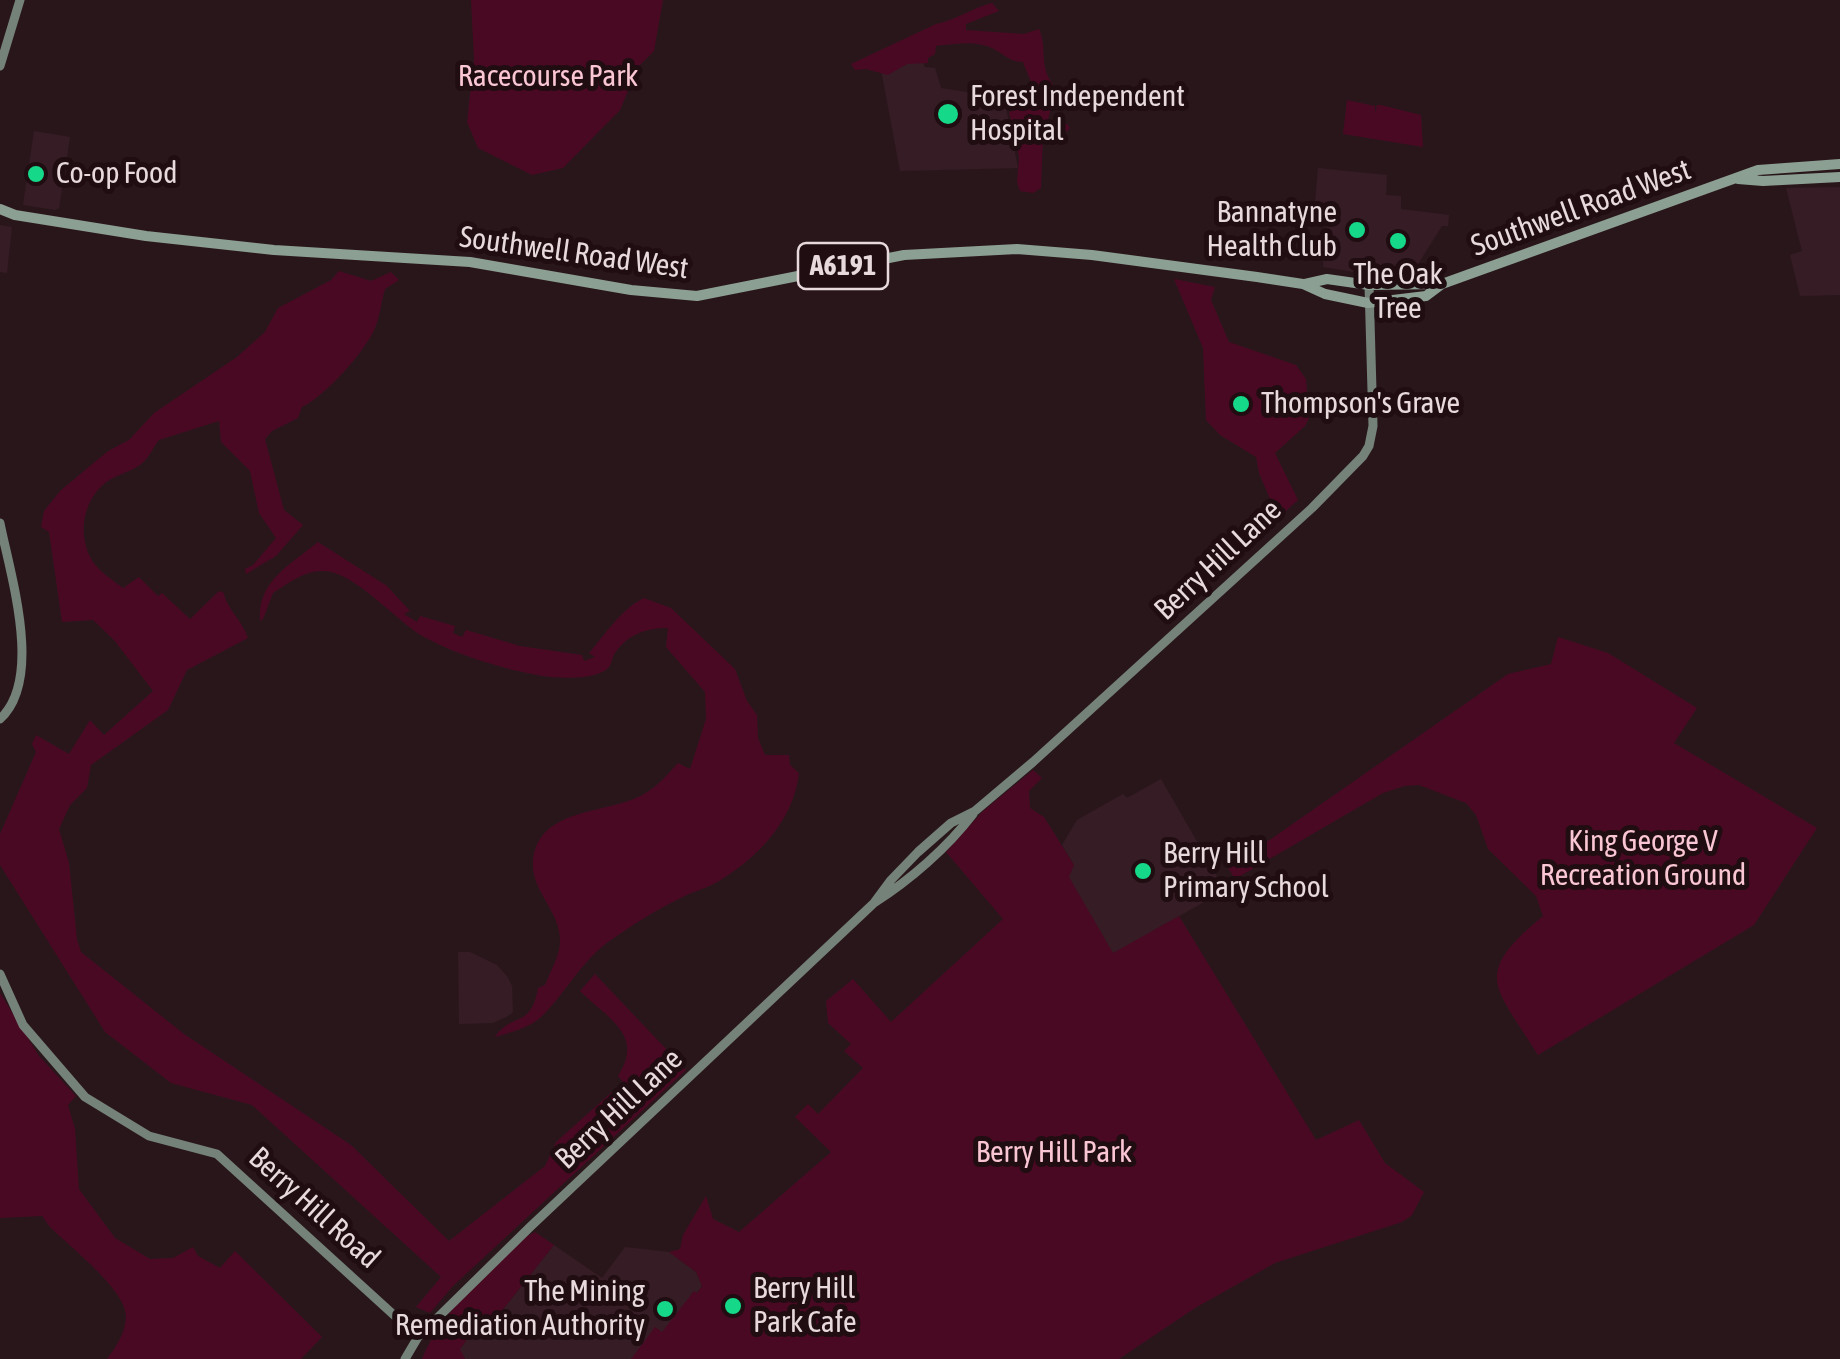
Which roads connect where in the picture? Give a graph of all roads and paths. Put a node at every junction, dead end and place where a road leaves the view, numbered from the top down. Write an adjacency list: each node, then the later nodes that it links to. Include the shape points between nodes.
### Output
1 (20, 0): 2 (street)
2 (0, 66)
3 (1840, 164): 5 (main road, Southwell Road West / A6191, via 1758,170)
4 (1840, 177): 5 (main road, Southwell Road West / A6191)
5 (1737, 179): 10 (main road, Southwell Road West / A6191)
6 (0, 209): 7 (main road, Southwell Road West / A6191)
7 (15, 215): 8 (main road, Southwell Road West / A6191); 9 (main road, Southwell Road West / A6191, via 290,252 470,262 697,296 904,255 985,249 1092,255)
8 (0, 218)
9 (1303, 284): 11 (main road, Southwell Road West / A6191, via 1327,279); 12 (main road, Southwell Road West / A6191)
10 (1442, 284): 11 (main road, Southwell Road West / A6191); 12 (main road, Southwell Road West / A6191, via 1426,296)
11 (1369, 285): 12 (street, Berry Hill Lane)
12 (1368, 303): 16 (street, Berry Hill Lane, via 1373,426 1363,456 1113,691 939,840 898,888 874,903)
13 (0, 523): 14 (street, via 20,626 22,683)
14 (0, 719)
15 (0, 974): 16 (street, Berry Hill Road, via 23,1025 85,1096 150,1136 217,1154)
16 (418, 1337): 17 (street, Berry Hill Lane)
17 (405, 1359)

